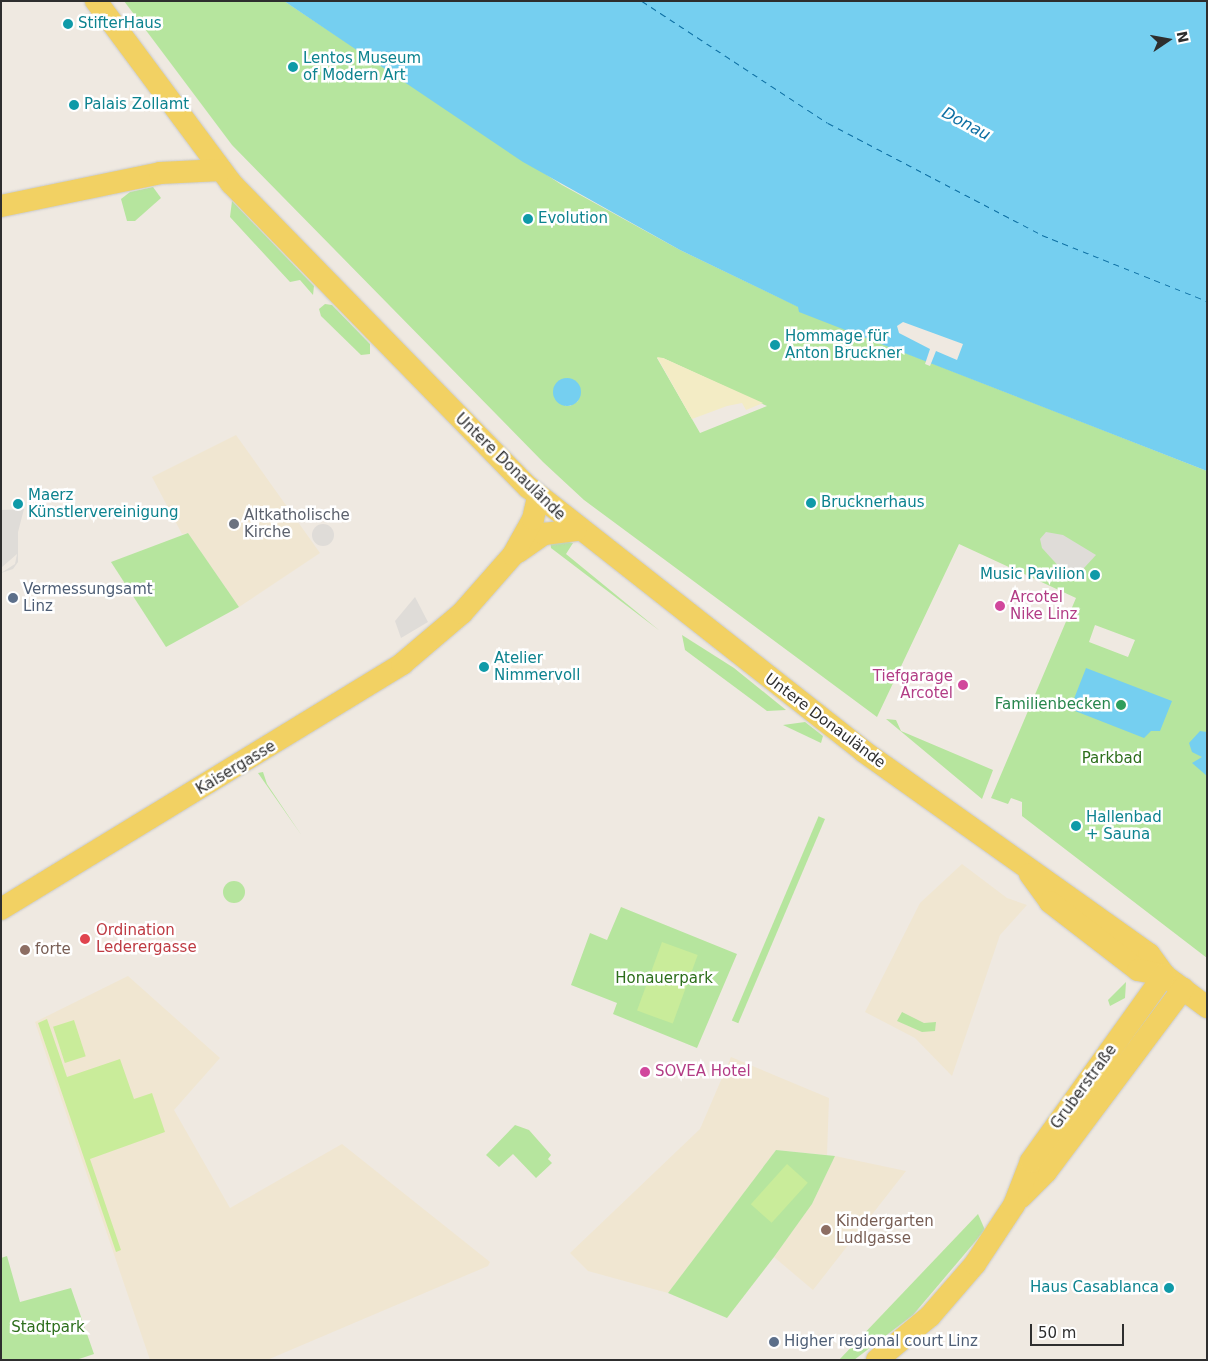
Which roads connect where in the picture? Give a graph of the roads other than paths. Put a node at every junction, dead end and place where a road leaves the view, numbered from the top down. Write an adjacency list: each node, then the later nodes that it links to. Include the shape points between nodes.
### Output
1 (96, 1): 2 (main road, Untere Donaulände)
2 (188, 129): 3 (main road, Untere Donaulände); 4 (main road, via 188,145 181,161)
3 (221, 170): 4 (main road); 6 (main road, Untere Donaulände)
4 (160, 173): 5 (main road)
5 (1, 206)
6 (538, 496): 7 (main road, Untere Donaulände); 8 (main road, via 533,519)
7 (576, 530): 8 (main road, via 540,536); 10 (main road, Untere Donaulände, via 1026,869 1060,888 1150,954)
8 (513, 555): 9 (main road, Kaisergasse, via 462,614 375,683)
9 (1, 909)
10 (1164, 975): 11 (main road, Untere Donaulände); 13 (main road, Gruberstraße, via 1031,1160)
11 (1183, 989): 12 (main road, Untere Donaulände); 13 (main road, Gruberstraße, via 1046,1172)
12 (1207, 1006)
13 (1014, 1205): 14 (main road, Gruberstraße, via 949,1296)
14 (877, 1360)

